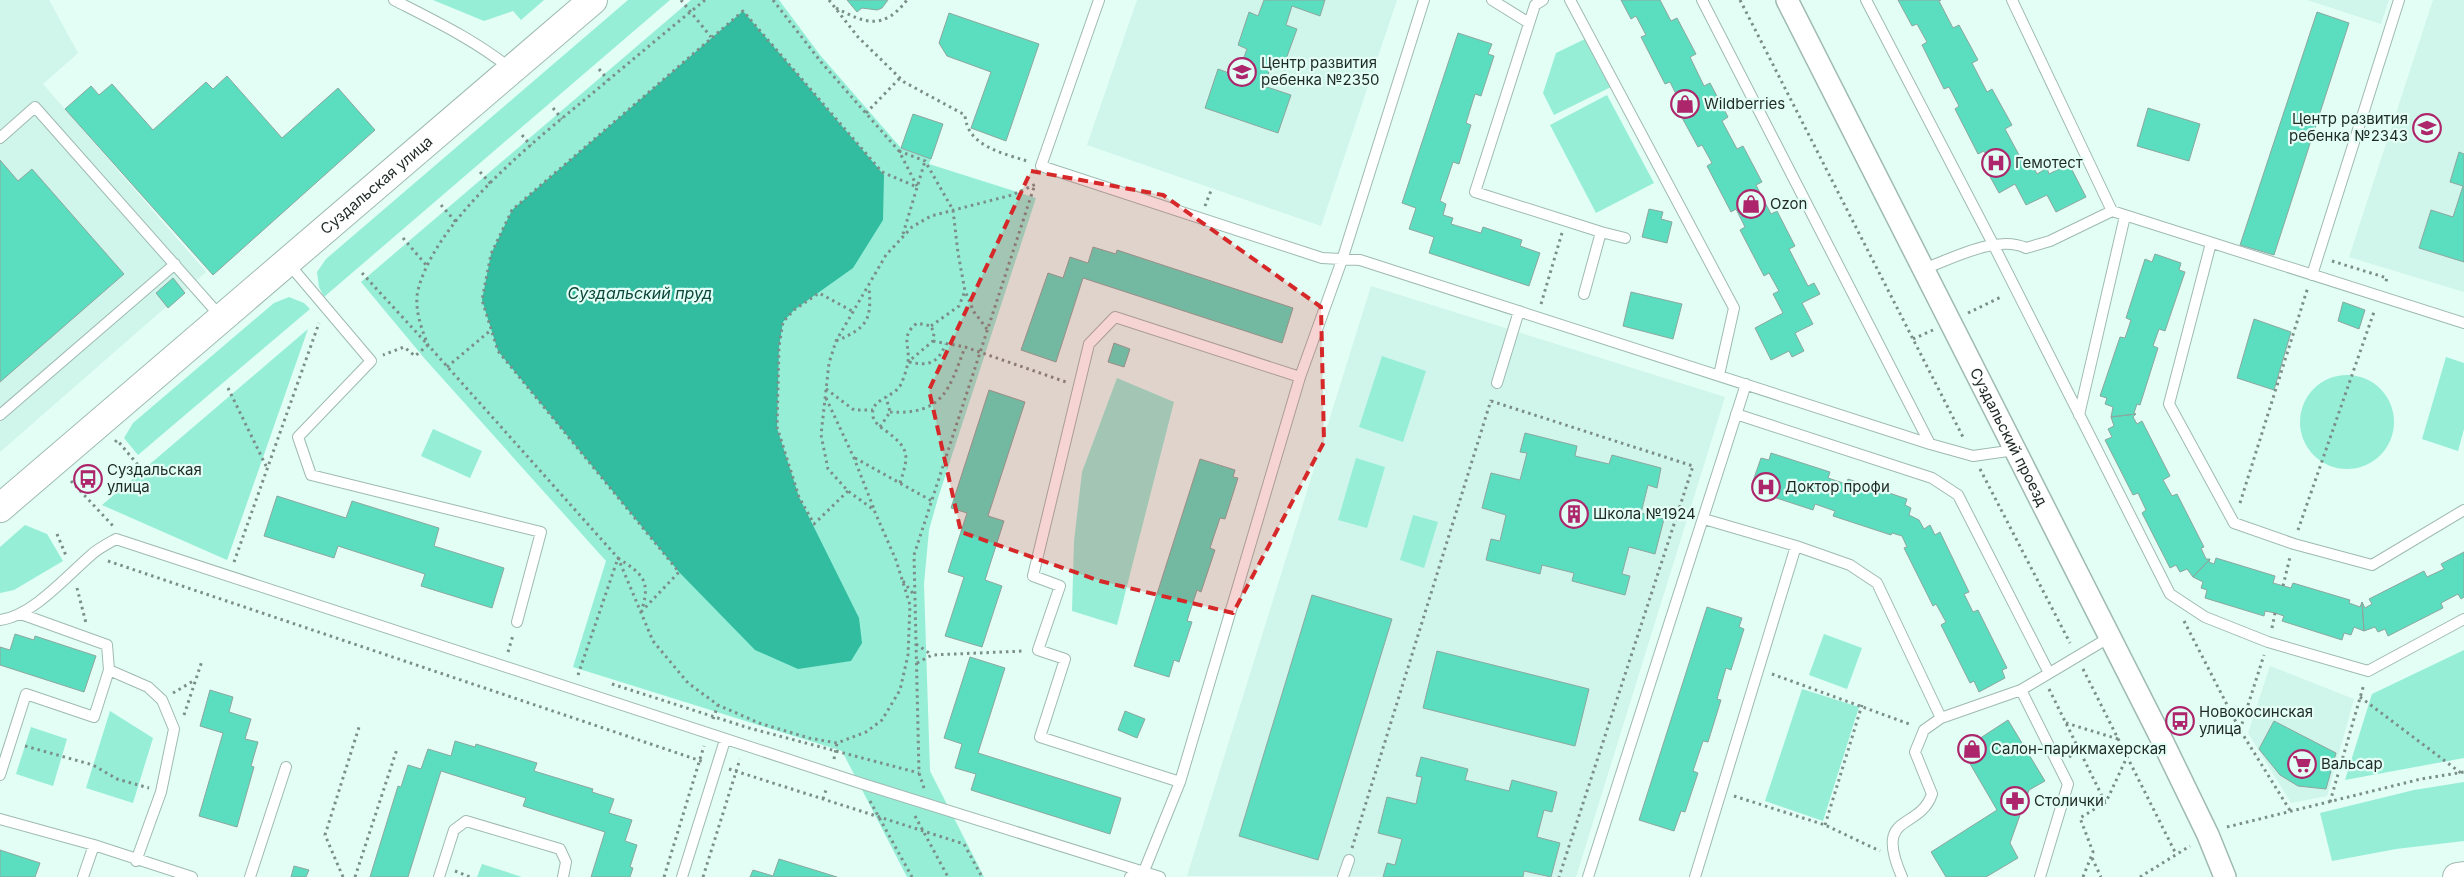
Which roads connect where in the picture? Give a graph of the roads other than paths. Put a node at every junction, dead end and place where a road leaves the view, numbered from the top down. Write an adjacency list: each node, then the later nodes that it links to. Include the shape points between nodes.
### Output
1 (394, 0): 14 (lane, via 461,34 491,52)
2 (594, 0): 14 (street, Суздальская улица)
3 (1098, 0): 22 (lane, via 1041,166 1322,258)
4 (1424, 0): 22 (lane)
5 (1492, 0): 13 (lane)
6 (1543, 0): 13 (lane, via 1535,5)
7 (1570, 0): 31 (lane, via 1734,308)
8 (1702, 0): 38 (lane)
9 (1787, 0): 25 (street, Суздальский проезд)
10 (1866, 0): 21 (lane)
11 (2012, 0): 16 (lane)
12 (2398, 0): 26 (lane)
13 (1529, 24): 18 (lane, via 1475,192)
14 (512, 70): 23 (street, Суздальская улица)
15 (0, 138): 24 (lane, via 36,107)
16 (2112, 211): 17 (lane); 21 (lane, via 2026,248 2015,243)
17 (2125, 216): 20 (lane); 37 (lane)
18 (1601, 232): 19 (lane); 27 (lane)
19 (1625, 238)
20 (2211, 242): 26 (lane); 41 (lane, via 2170,404 2234,523 2294,544 2372,565)
21 (1993, 244): 25 (lane); 37 (lane)
22 (1342, 260): 28 (lane, via 1360,260); 32 (lane)
23 (287, 262): 29 (street, Суздальская улица); 47 (lane, via 371,360 298,437 311,475 541,532)
24 (175, 264): 29 (lane); 36 (lane)
25 (1923, 269): 39 (street, Суздальский проезд)
26 (2312, 275): 30 (lane)
27 (1584, 294)
28 (1519, 311): 31 (lane); 33 (lane)
29 (222, 318): 40 (street, Суздальская улица)
30 (2464, 323)
31 (1719, 375): 34 (lane)
32 (1300, 377): 56 (lane); 56 (lane, via 1115,317 1089,344 1033,576 1060,586 1038,650 1065,659 1040,737)
33 (1497, 383)
34 (1746, 384): 35 (lane); 38 (lane)
35 (1736, 414): 42 (lane); 50 (lane, via 1932,478 1958,496)
36 (0, 415)
37 (2078, 415): 45 (lane, via 2170,594 2205,617 2268,642 2368,671)
38 (1930, 444): 39 (lane, via 1973,456)
39 (2015, 450): 48 (street, Суздальский проезд)
40 (0, 508)
41 (2464, 510)
42 (1704, 519): 43 (lane); 73 (lane)
43 (1796, 546): 52 (lane, via 1850,565 1877,583); 74 (lane)
44 (21, 614): 46 (lane); 49 (lane, via 107,645); 53 (lane, via 91,555 116,539)
45 (2464, 619)
46 (0, 620)
47 (517, 622)
48 (2110, 637): 50 (lane); 76 (street, Суздальский проезд, via 2208,835)
49 (108, 670): 55 (lane, via 94,717 26,694); 60 (lane, via 148,687 162,700 174,729 161,792)
50 (2046, 674): 51 (lane)
51 (2021, 690): 52 (lane); 75 (lane, via 2068,784)
52 (1941, 718): 62 (lane, via 1924,730 1915,752 1932,794 1928,806 1900,824 1892,840)
53 (725, 740): 61 (lane); 69 (lane)
54 (286, 767): 66 (lane)
55 (0, 775)
56 (1180, 782): 61 (lane)
57 (0, 819): 58 (lane)
58 (94, 846): 60 (lane); 64 (lane)
59 (1349, 860): 72 (lane)
60 (136, 861): 65 (lane)
61 (1144, 871): 70 (lane); 71 (lane)
62 (1900, 876)
63 (2464, 876): 77 (street)
64 (84, 877)
65 (191, 877)
66 (250, 877)
67 (439, 877): 68 (lane, via 454,830 466,821 560,849 566,862)
68 (562, 877)
69 (682, 877)
70 (1130, 877)
71 (1160, 877)
72 (1343, 877)
73 (1588, 877)
74 (1695, 877)
75 (2040, 877)
76 (2225, 877)
77 (2457, 877)

